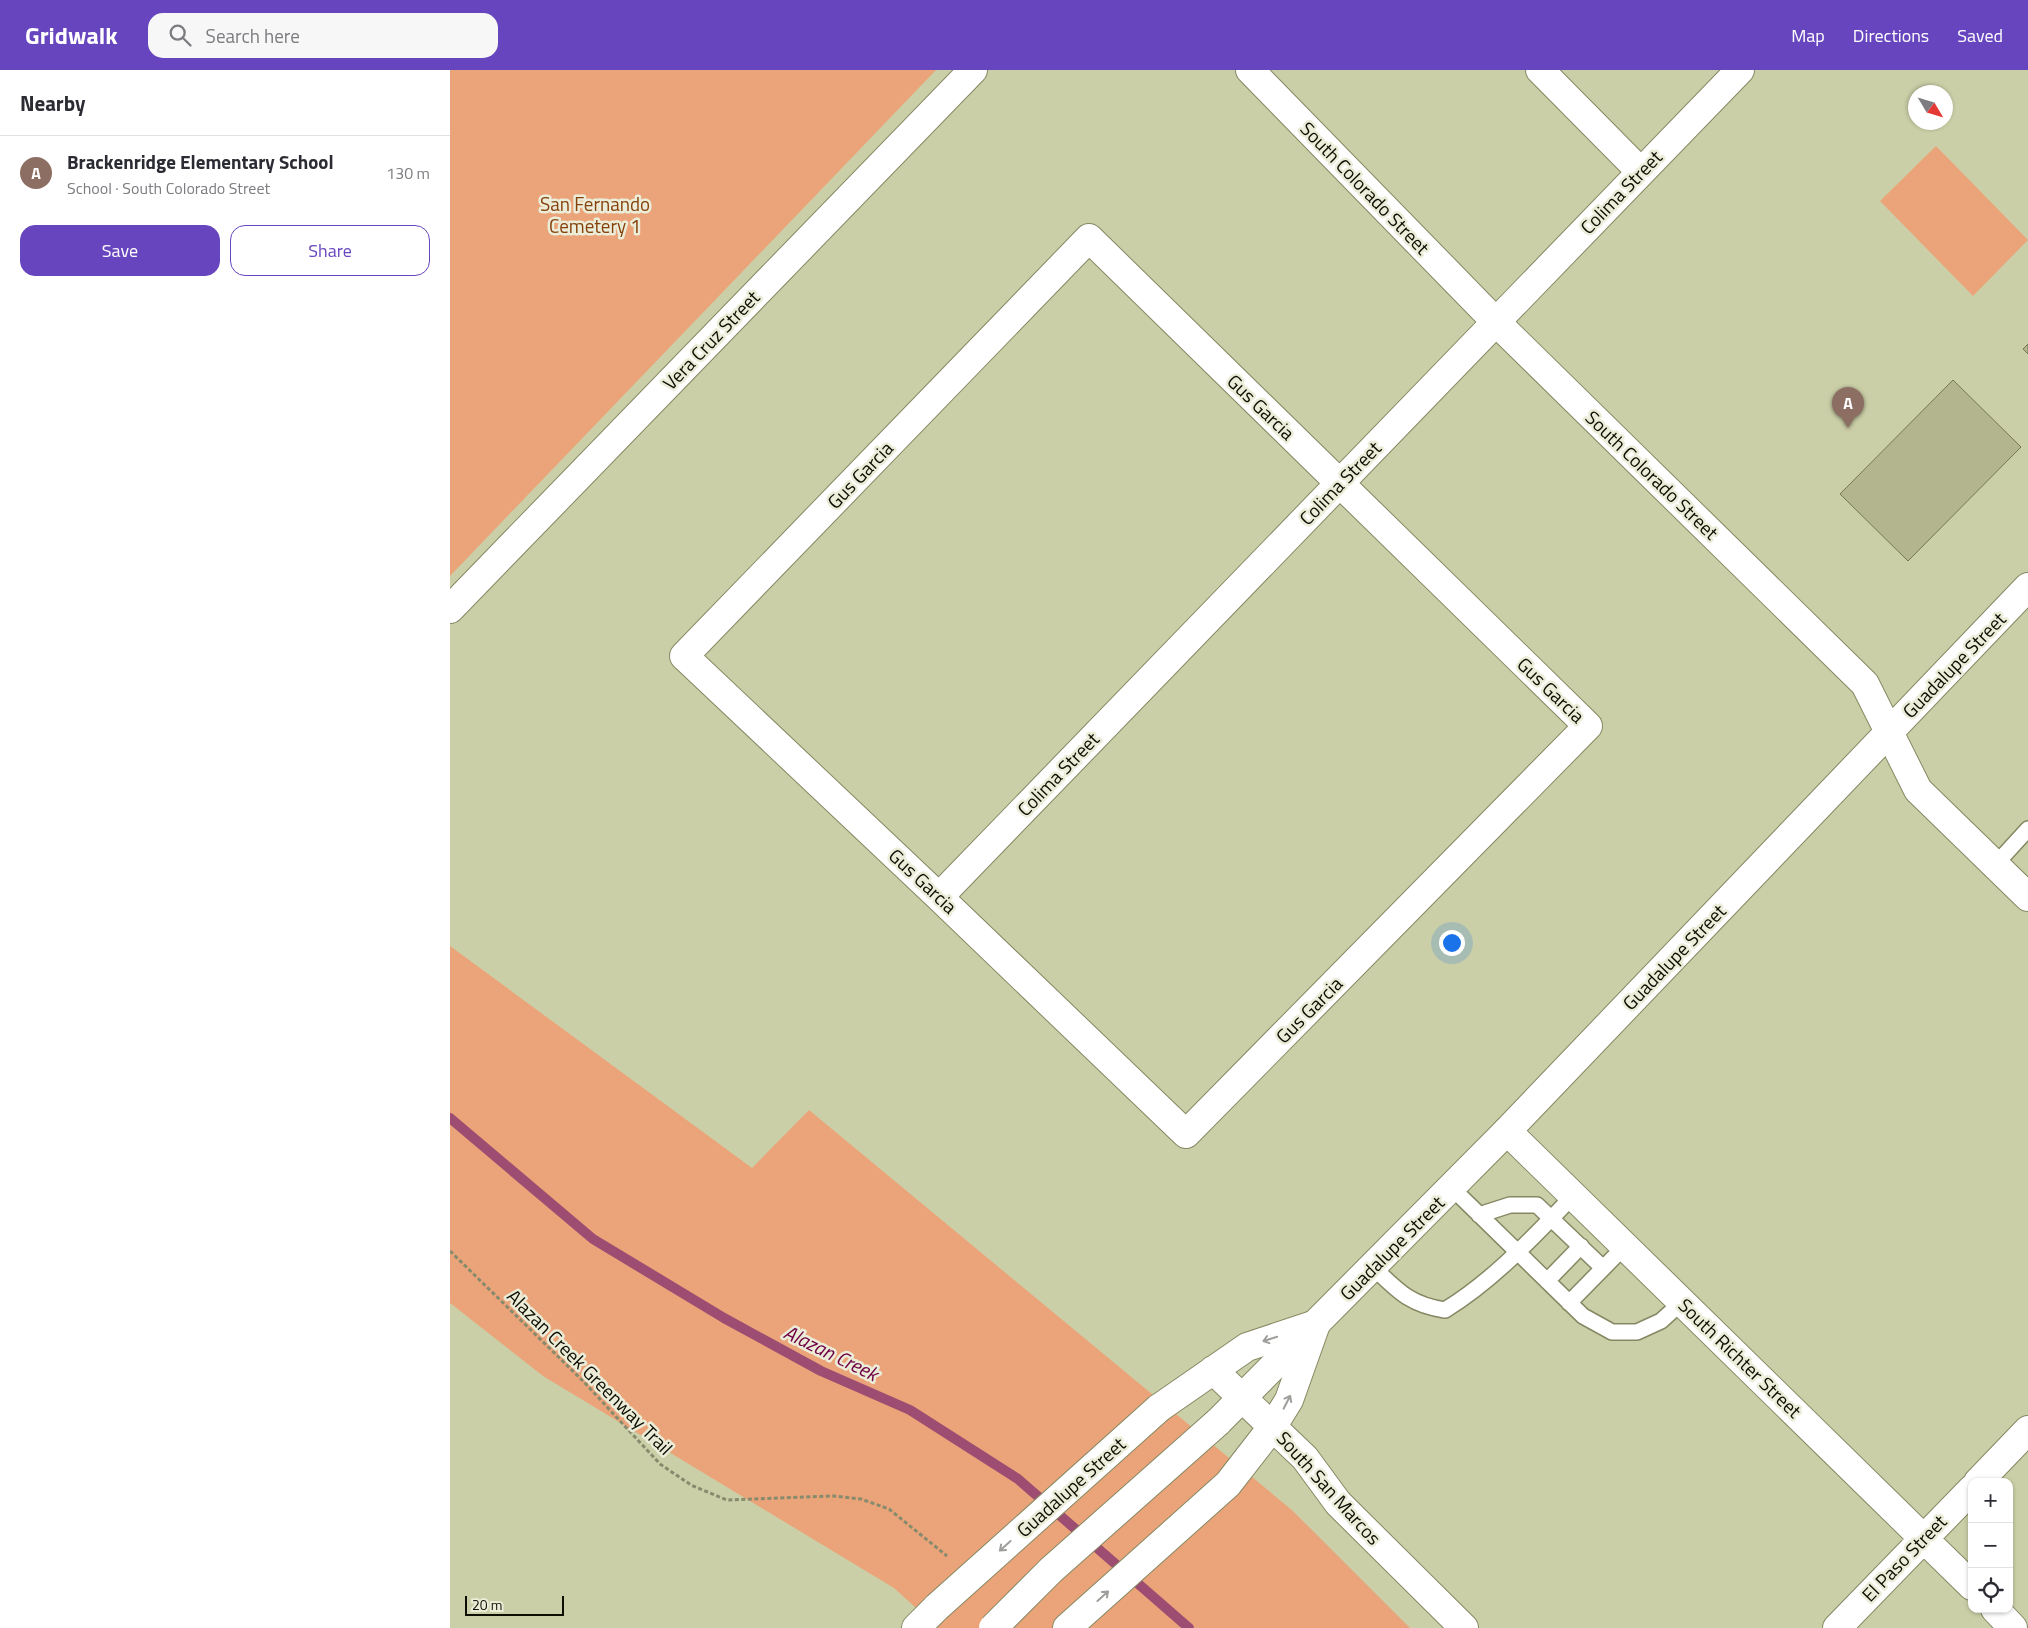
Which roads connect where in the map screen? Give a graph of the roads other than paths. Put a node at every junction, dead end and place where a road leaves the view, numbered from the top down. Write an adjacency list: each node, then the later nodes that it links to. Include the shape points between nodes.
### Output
1 (973, 70): 9 (street, Vera Cruz Street)
2 (1250, 70): 6 (street, South Colorado Street)
3 (1540, 70): 5 (street)
4 (1740, 70): 5 (street, Colima Street)
5 (1641, 172): 6 (street, Colima Street)
6 (1495, 321): 7 (street, Colima Street); 10 (street, South Colorado Street, via 1865,684)
7 (1339, 484): 13 (street, Colima Street); 13 (street, Gus Garcia, via 1588,726 1186,1134); 13 (street, Gus Garcia, via 1089,238 704,635 684,656)
8 (2028, 587): 10 (street, Guadalupe Street)
9 (450, 609)
10 (1890, 732): 12 (street, South Colorado Street, via 1918,790); 15 (street, Guadalupe Street)
11 (2028, 829): 12 (lane)
12 (1995, 864): 14 (street, South Colorado Street)
13 (940, 897)
14 (2028, 897)
15 (1507, 1131): 16 (street, Guadalupe Street); 17 (street, South Richter Street)
16 (1452, 1188): 18 (lane); 23 (street, Guadalupe Street)
17 (1573, 1196): 19 (lane); 21 (street, South Richter Street)
18 (1479, 1215): 19 (lane, via 1510,1205 1526,1204 1537,1205); 22 (lane)
19 (1552, 1218): 20 (lane); 22 (lane)
20 (1581, 1246): 24 (lane); 25 (lane)
21 (1625, 1246): 24 (lane); 26 (street, South Richter Street)
22 (1518, 1252): 23 (lane, via 1473,1293 1446,1310 1424,1307 1401,1294); 25 (lane)
23 (1373, 1267): 28 (street, Guadalupe Street)
24 (1603, 1268): 27 (lane)
25 (1547, 1281): 27 (lane)
26 (1682, 1302): 27 (lane, via 1661,1321 1637,1332 1612,1332); 35 (street, South Richter Street)
27 (1569, 1303)
28 (1316, 1324): 29 (street, Guadalupe Street, one-way to 29, via 1247,1346); 30 (street, Guadalupe Street); 31 (street, Guadalupe Street, one-way to 28, via 1289,1400)
29 (1213, 1370): 30 (street, South San Marcos); 38 (street, Guadalupe Street, one-way to 38, bridge, via 1159,1408)
30 (1242, 1397): 31 (street, South San Marcos); 39 (street, Guadalupe Street, bridge, via 1051,1570)
31 (1273, 1426): 40 (street, Guadalupe Street, one-way to 31, via 1228,1484); 41 (street, South San Marcos, via 1305,1458 1338,1503)
32 (2028, 1430): 33 (street)
33 (1982, 1478)
34 (1968, 1493): 35 (street, El Paso Street)
35 (1924, 1538): 36 (street, South Richter Street); 42 (street, El Paso Street)
36 (1968, 1582)
37 (1999, 1613): 43 (street)
38 (916, 1628)
39 (993, 1628)
40 (1067, 1628)
41 (1464, 1628)
42 (1837, 1628)
43 (2014, 1628)

